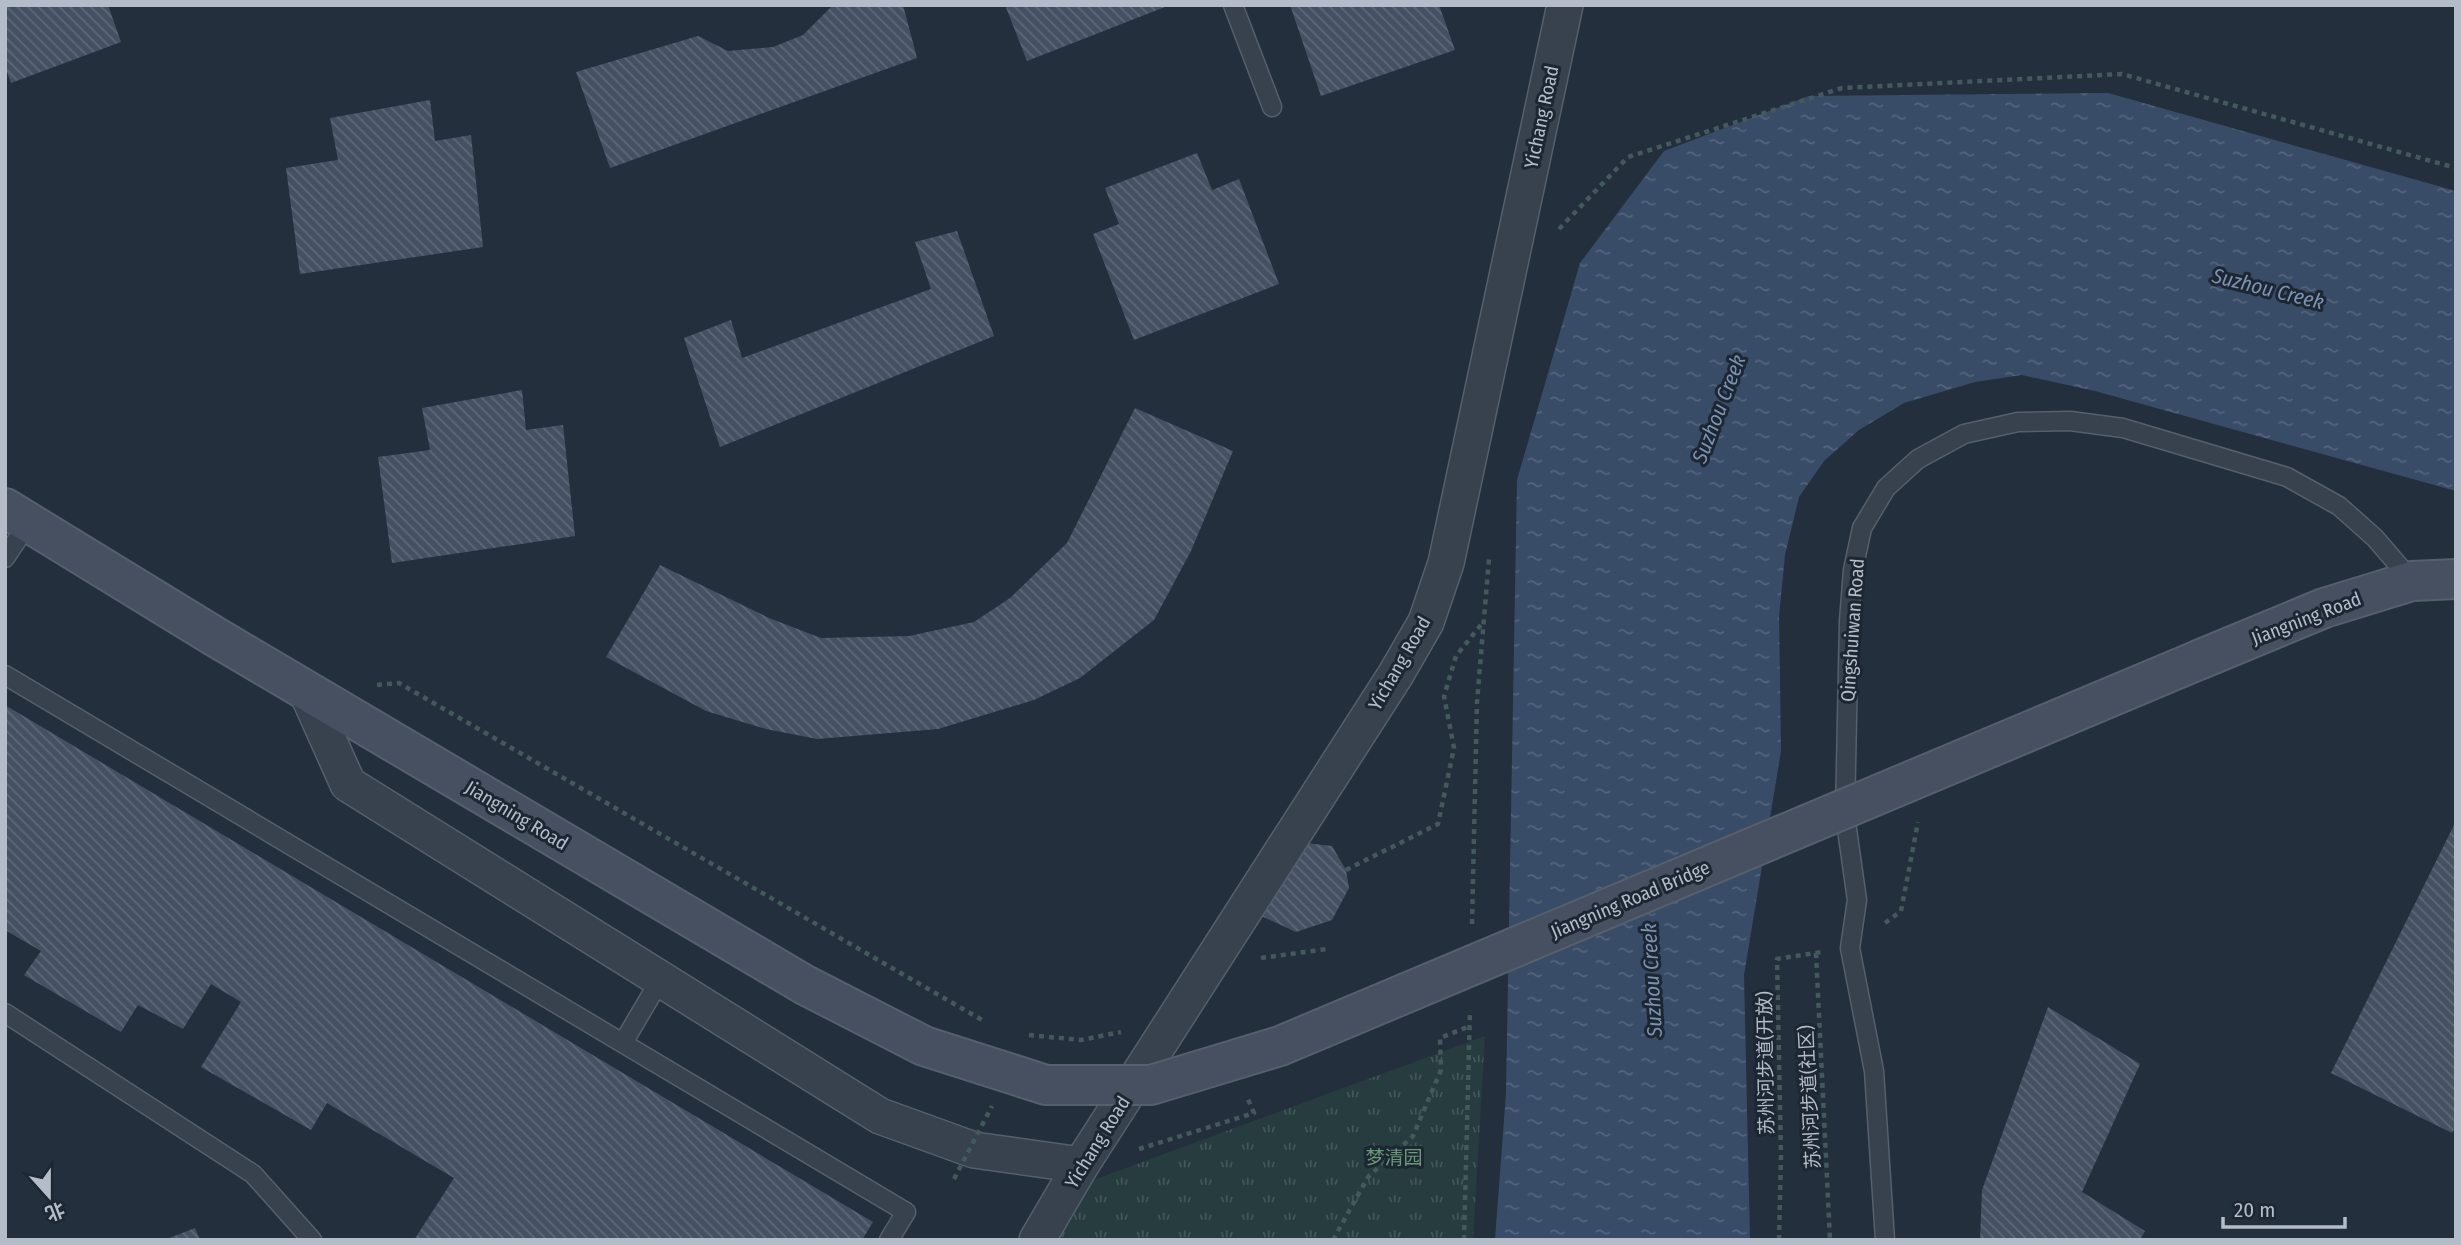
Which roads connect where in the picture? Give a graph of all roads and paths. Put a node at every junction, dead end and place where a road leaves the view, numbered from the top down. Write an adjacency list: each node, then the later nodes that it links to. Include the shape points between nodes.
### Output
1 (1233, 5): 3 (lane)
2 (1565, 5): 27 (street, Yichang Road, via 1446,563 1426,622)
3 (1272, 107)
4 (2456, 168): 5 (path, via 2122,74 1842,88 1628,157)
5 (1553, 235)
6 (17, 515): 8 (lane); 15 (main road, Jiangning Road)
7 (1489, 553): 11 (path)
8 (5, 558)
9 (2456, 579): 10 (main road, Jiangning Road)
10 (2412, 581): 12 (main road, Jiangning Road, via 2324,608); 21 (lane, Qingshuiwan Road, via 2339,506 2287,477 2123,428 2070,421 2018,422 1964,434 1918,458 1886,488 1862,528 1853,570 1845,815 1857,900)
11 (1485, 621): 17 (path, via 1457,656 1444,696 1454,748 1438,824); 19 (path, via 1477,702)
12 (2201, 659): 32 (main road, Jiangning Road Bridge, bridge, via 1280,1046 1151,1085)
13 (5, 675): 31 (lane)
14 (372, 685): 28 (path, via 399,683)
15 (306, 690): 24 (street, via 348,785); 32 (main road, Jiangning Road, via 805,985 924,1046)
16 (1919, 815): 18 (path)
17 (1346, 870)
18 (1902, 911)
19 (1472, 931)
20 (1256, 948): 22 (path, via 1254,959)
21 (1850, 948): 23 (path, 苏州河步道(开放)); 45 (lane, Qingshuiwan Road, via 1874,1071)
22 (1327, 950)
23 (1816, 953): 43 (path, 苏州河步道(开放), via 1777,960); 44 (path, 苏州河步道(社区))
24 (660, 980): 31 (lane); 36 (street, via 880,1116 974,1150)
25 (1470, 999): 29 (path)
26 (5, 1013): 38 (lane, via 253,1174)
27 (1173, 1021): 30 (path, via 1081,1040); 36 (street, Yichang Road)
28 (991, 1025)
29 (1470, 1026): 41 (path, via 1440,1038 1441,1070 1413,1136 1368,1177); 42 (path)
30 (1016, 1033)
31 (623, 1043): 39 (lane, via 906,1212)
32 (1046, 1085)
33 (1247, 1096): 35 (path, via 1254,1114)
34 (992, 1106): 37 (path, bridge)
35 (1175, 1139)
36 (1081, 1165): 40 (street, Yichang Road)
37 (954, 1179)
38 (313, 1240)
39 (889, 1240)
40 (1037, 1240)
41 (1333, 1240)
42 (1464, 1240)
43 (1779, 1240)
44 (1829, 1240)
45 (1885, 1240)

